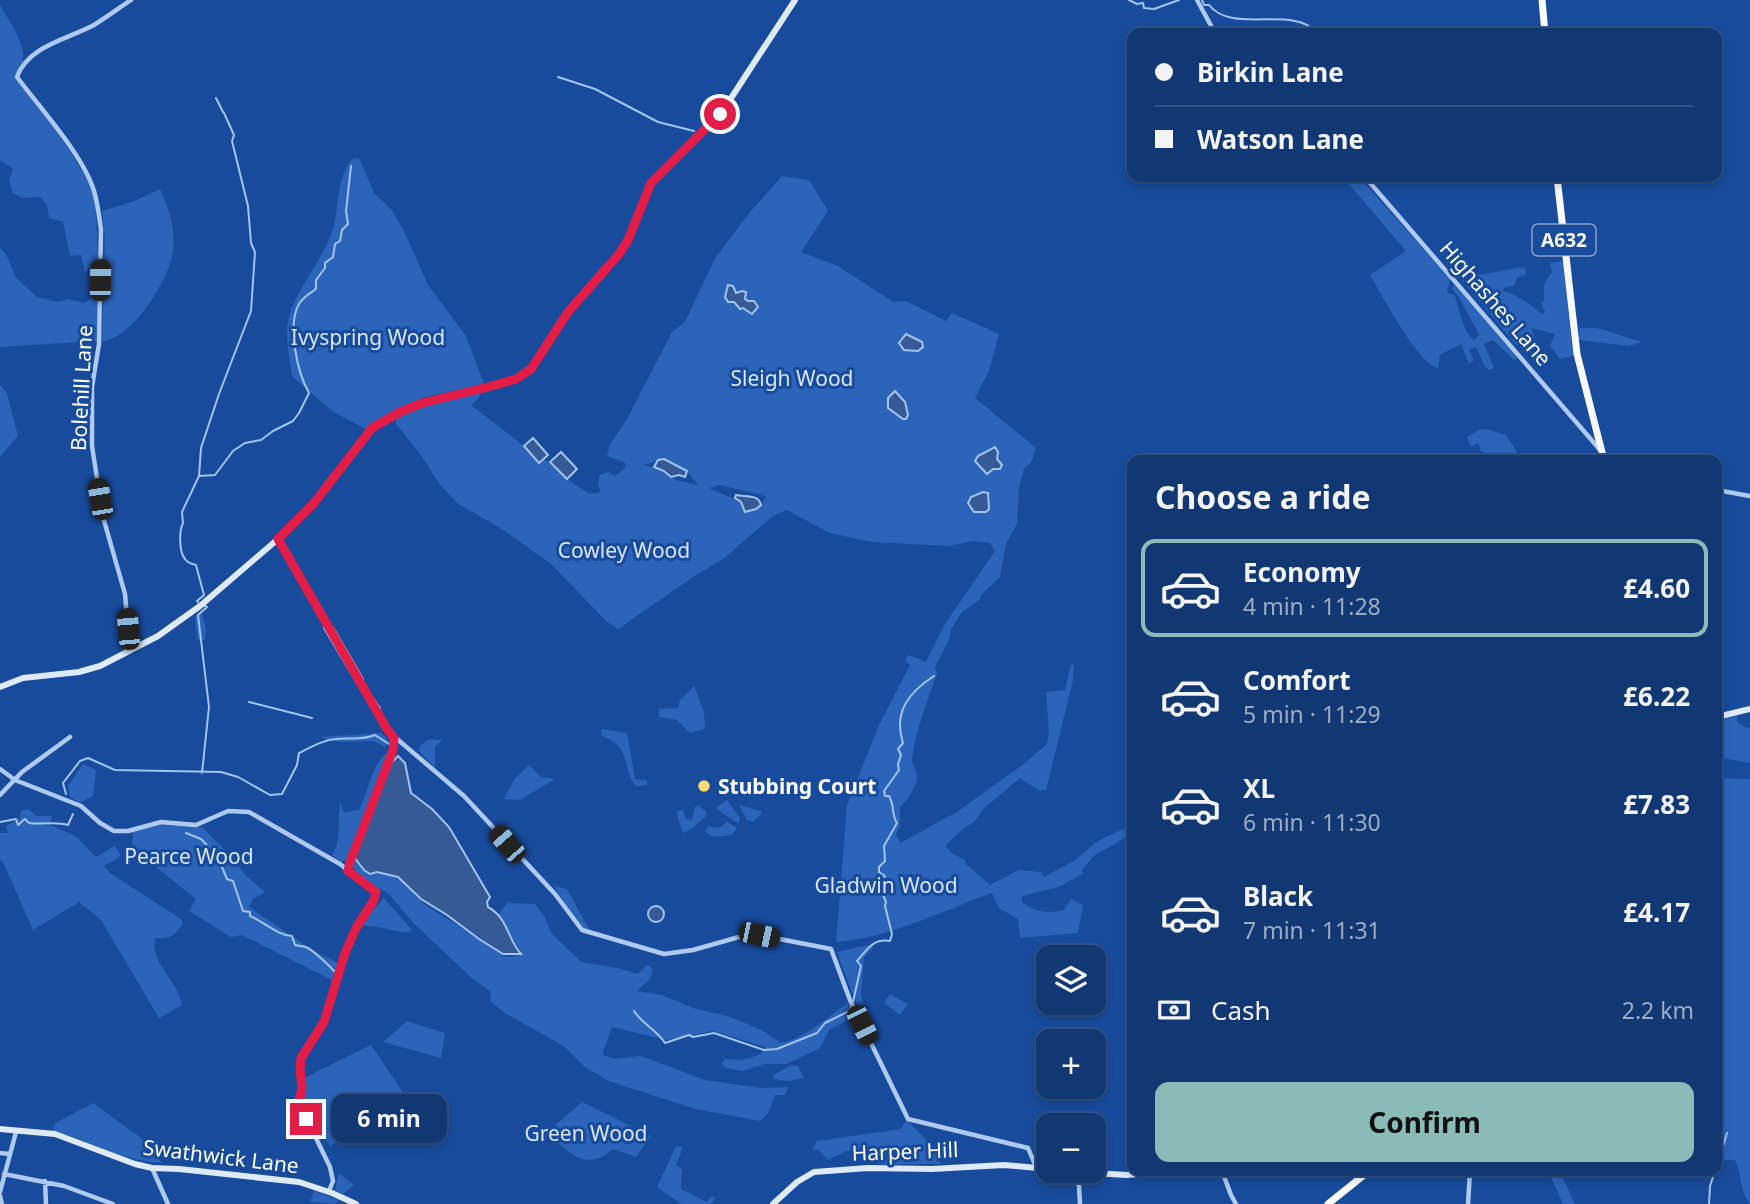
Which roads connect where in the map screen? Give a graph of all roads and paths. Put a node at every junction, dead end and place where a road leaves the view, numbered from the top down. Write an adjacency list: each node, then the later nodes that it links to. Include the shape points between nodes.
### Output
1 (131, 0): 14 (street, Bolehill Lane, via 93,26 44,48 25,63 17,77 74,154 92,184 99,211 99,344 92,387 92,446 103,517 125,594)
2 (795, 0): 13 (street, via 724,109 651,183 619,254 568,312 531,369 516,379 422,403 372,428 314,503)
3 (1197, 0): 5 (street)
4 (1542, 0): 6 (main road)
5 (1211, 28)
6 (1545, 28)
7 (1369, 182): 9 (street, Highashes Lane)
8 (1559, 182): 10 (main road, A632, via 1577,354)
9 (1601, 455)
10 (1602, 455)
11 (1722, 491): 12 (street)
12 (1750, 496)
13 (278, 539): 14 (street, via 172,628); 19 (street)
14 (127, 651): 15 (street, via 79,673 23,678)
15 (0, 687)
16 (1750, 709): 17 (street)
17 (1722, 716)
18 (70, 737): 23 (street)
19 (394, 738): 20 (street); 21 (street)
20 (405, 746): 21 (street); 32 (street, via 464,796 555,894 582,930 664,954 759,935 831,949 854,1009 908,1119 1028,1148)
21 (393, 750): 25 (street)
22 (0, 769): 23 (street)
23 (15, 780): 24 (street); 26 (street, via 81,806 114,831 160,822 196,825 228,811 249,812)
24 (0, 795)
25 (350, 862): 26 (street); 27 (street)
26 (340, 864): 27 (street)
27 (348, 871): 42 (street, via 376,892 374,900 356,928 324,1022 300,1063 299,1103 330,1167 334,1181)
28 (0, 1129): 29 (street, Swathwick Lane)
29 (16, 1132): 31 (street); 33 (street, Swathwick Lane, via 55,1134)
30 (0, 1153): 31 (street)
31 (10, 1154): 34 (street)
32 (1036, 1167): 45 (street, Harper Hill, via 814,1172)
33 (152, 1168): 42 (street, Swathwick Lane, via 299,1182); 50 (street)
34 (4, 1174): 40 (street); 43 (street)
35 (1106, 1174): 36 (street)
36 (1127, 1175)
37 (1224, 1176): 53 (street)
38 (1363, 1176): 54 (main road)
39 (1470, 1176): 55 (street)
40 (45, 1181): 44 (street); 47 (street)
41 (1078, 1183): 52 (street)
42 (329, 1191): 51 (street, Swathwick Lane)
43 (0, 1194): 46 (street)
44 (89, 1196): 48 (street); 49 (street)
45 (777, 1203)
46 (2, 1204)
47 (46, 1204)
48 (86, 1204)
49 (113, 1204)
50 (168, 1204)
51 (356, 1204)
52 (1080, 1204)
53 (1236, 1204)
54 (1328, 1204)
55 (1468, 1204)

